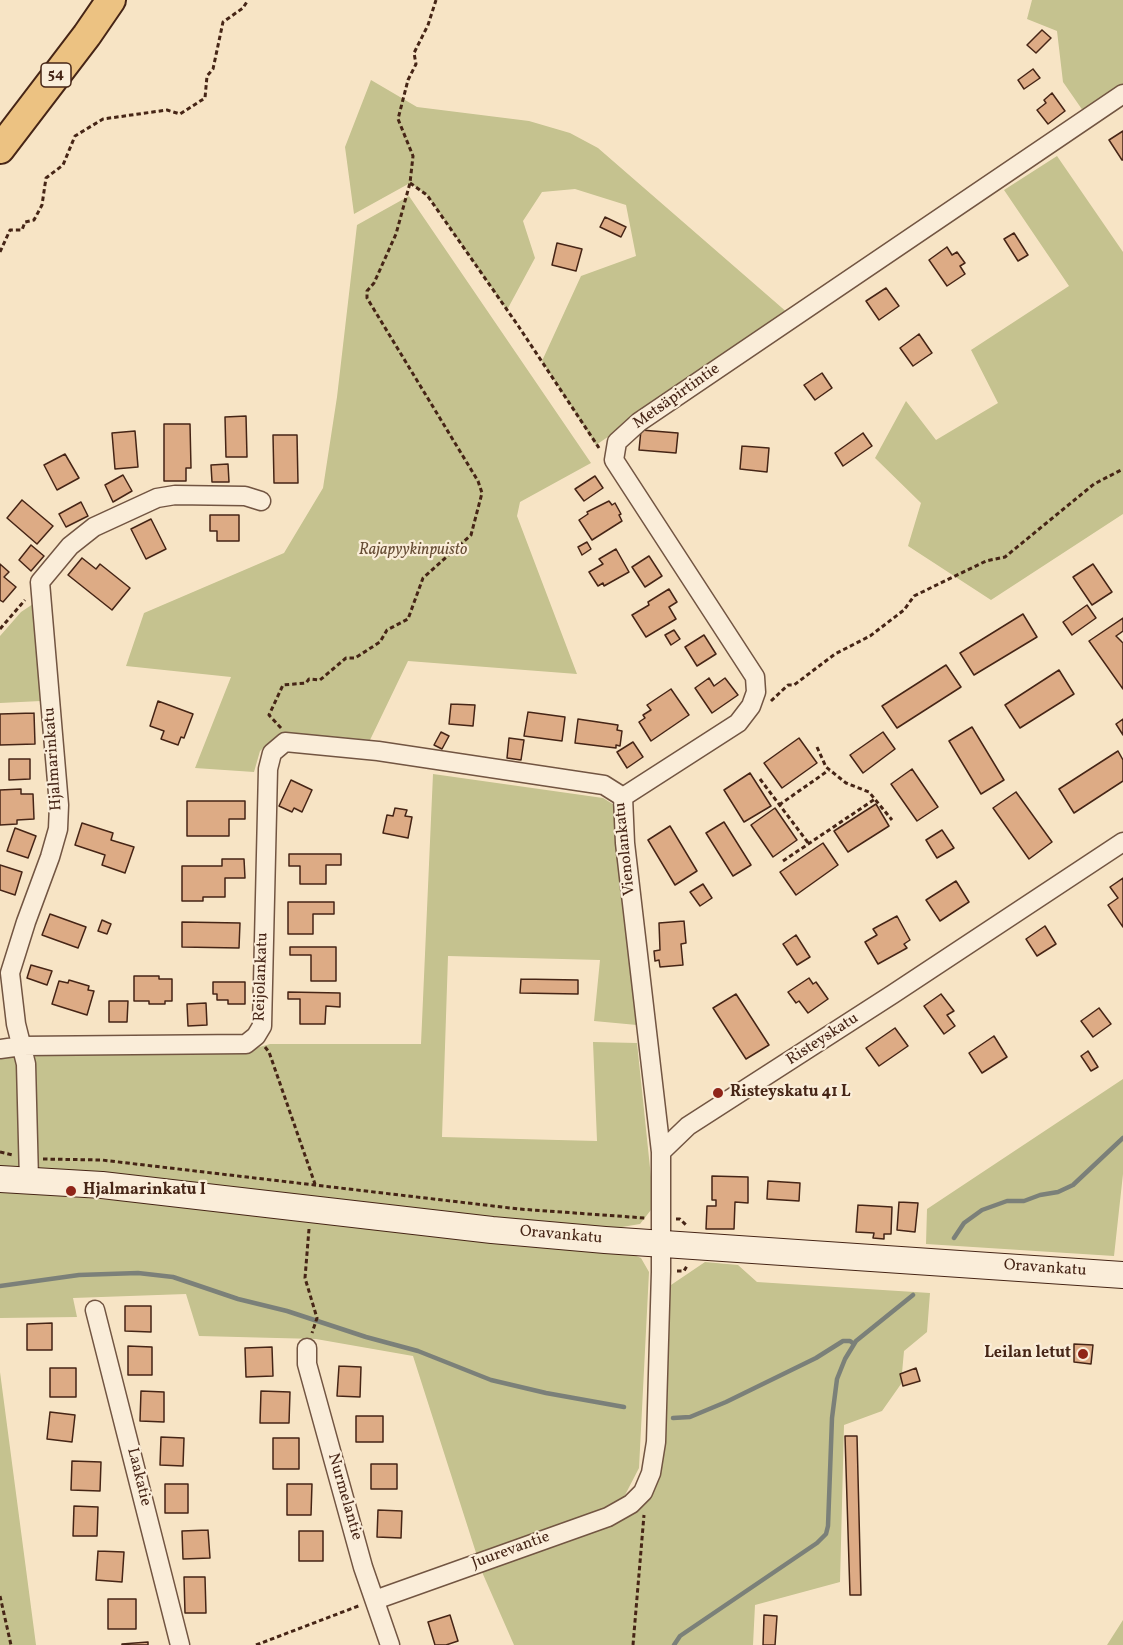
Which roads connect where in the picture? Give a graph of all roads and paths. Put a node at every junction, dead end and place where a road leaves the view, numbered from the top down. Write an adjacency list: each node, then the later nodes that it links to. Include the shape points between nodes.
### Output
1 (111, 0): 5 (main road, 54)
2 (248, 0): 7 (path, via 223,22 213,69 207,76 205,98 180,114 167,110 103,119 75,136 63,165 45,178 42,205 34,220 25,222 22,230 10,230)
3 (436, 0): 6 (path, via 414,54 416,64 398,119 413,156)
4 (1123, 94): 8 (street, Metsäpirtintie, via 639,422 617,442)
5 (0, 149)
6 (410, 183): 8 (path, via 427,195 596,445); 14 (path, via 396,234 367,298 482,493 471,535 423,578 408,619 387,630 380,642 355,658 346,658 320,680 283,686 269,715)
7 (0, 252)
8 (614, 460): 18 (street, via 754,677 756,692 738,723)
9 (1123, 469): 13 (path, via 1094,484 1005,557 986,561 914,596 904,610 870,636 835,654)
10 (261, 501): 11 (street, via 245,496 157,498 94,527 70,546)
11 (40, 582): 12 (path); 26 (street, Hjalmarinkatu, via 58,829 10,974)
12 (0, 629)
13 (768, 704)
14 (291, 743): 18 (street, Vienolankatu, via 378,751 604,785); 25 (street, Reijolankatu, via 285,742 272,753 268,769 262,1026)
15 (817, 747): 16 (path)
16 (830, 770): 19 (path); 20 (path)
17 (760, 779): 20 (path)
18 (623, 797): 29 (street, Vienolankatu)
19 (875, 799): 21 (path); 23 (path)
20 (779, 805): 23 (path)
21 (892, 820)
22 (1123, 842): 29 (street, Risteyskatu, via 688,1126)
23 (809, 844): 24 (path)
24 (783, 861)
25 (256, 1036): 26 (street, Reijolankatu, via 246,1044); 32 (path, via 269,1052)
26 (22, 1046): 27 (street, Reijolankatu); 30 (street, Hjalmarinkatu)
27 (0, 1049)
28 (0, 1152): 30 (path)
29 (661, 1152): 33 (street)
30 (29, 1169): 31 (street, Oravankatu); 32 (street, Oravankatu, via 102,1185); 32 (path, via 102,1160)
31 (0, 1179)
32 (313, 1197): 33 (path); 35 (street, Oravankatu, via 492,1230); 38 (path, via 305,1278 316,1318)
33 (661, 1219): 34 (path, via 680,1219); 35 (street)
34 (692, 1230)
35 (661, 1244): 36 (street, Oravankatu); 40 (street, via 656,1442)
36 (1123, 1275)
37 (95, 1310): 44 (street, Laakatie)
38 (314, 1326)
39 (307, 1348): 42 (street, Nurmelantie, via 307,1364)
40 (643, 1492): 42 (street, Juurevantie, via 631,1504 608,1516); 47 (path)
41 (0, 1596): 43 (path)
42 (375, 1600): 45 (path); 46 (street, Nurmelantie)
43 (11, 1645)
44 (180, 1645)
45 (256, 1645)
46 (390, 1645)
47 (633, 1645)

